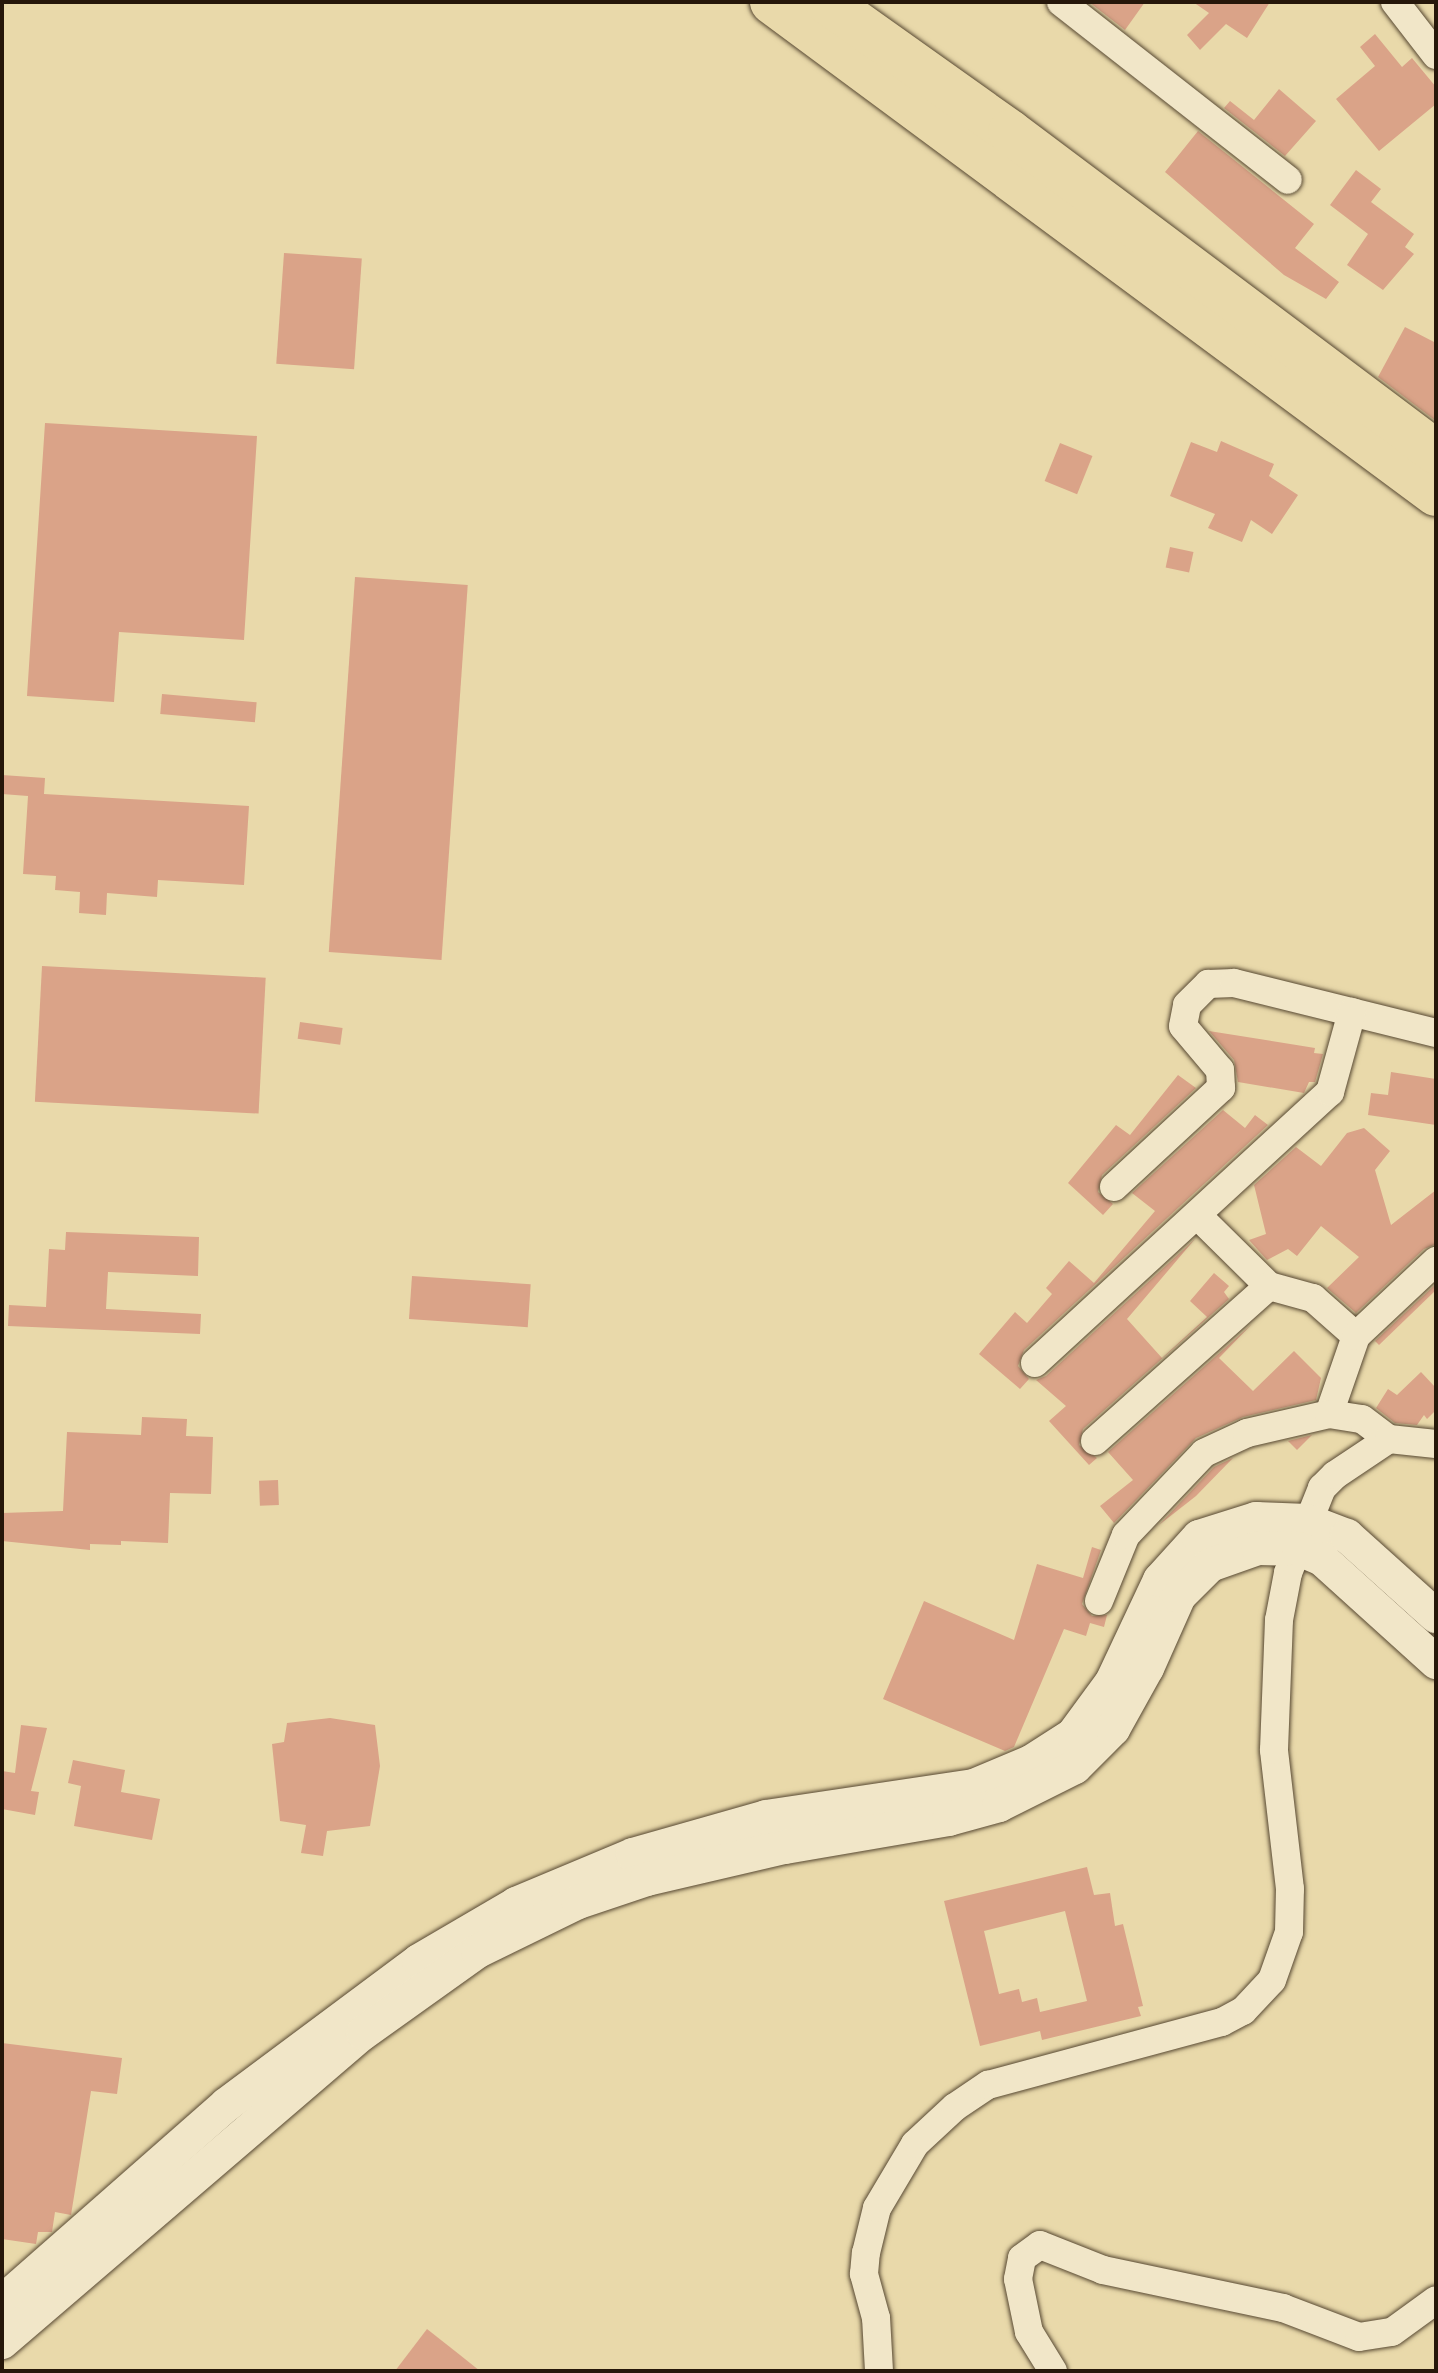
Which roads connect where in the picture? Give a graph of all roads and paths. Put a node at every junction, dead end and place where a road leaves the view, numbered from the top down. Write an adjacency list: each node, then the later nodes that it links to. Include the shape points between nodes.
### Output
1 (772, 2): 8 (highway)
2 (827, 2): 7 (highway)
3 (1061, 2): 6 (street)
4 (1395, 2): 5 (street)
5 (1436, 55)
6 (1288, 180)
7 (1436, 452)
8 (1436, 494)
9 (1352, 1012): 10 (street); 11 (street, via 1234,983 1197,990 1183,1014 1183,1026 1220,1070 1221,1088); 12 (street, via 1330,1092)
10 (1436, 1033)
11 (1114, 1187)
12 (1197, 1215): 14 (street); 16 (street)
13 (1436, 1261): 15 (street)
14 (1269, 1286): 15 (street, via 1313,1298); 20 (street)
15 (1356, 1336): 17 (street)
16 (1035, 1363)
17 (1329, 1414): 18 (street, via 1362,1419); 22 (street, via 1247,1433 1204,1453 1126,1535)
18 (1389, 1439): 19 (street); 21 (street, via 1322,1488)
19 (1430, 1440)
20 (1095, 1441)
21 (1304, 1535): 23 (street, via 1347,1536); 24 (street, via 1322,1559); 26 (street, via 1256,1519 1199,1537 1184,1548 1160,1580 1112,1682 1073,1735 1031,1762 974,1786 766,1817 633,1855 516,1904 419,1961 226,2105); 27 (street, via 1210,1565 1179,1596 1113,1729 1075,1767 999,1805 647,1879 578,1902 478,1951 351,2043); 28 (street, via 1288,1573 1279,1620 1274,1750 1290,1889 1289,1932 1272,1980 1243,2011 1222,2022 988,2085 915,2144 877,2208 866,2253 864,2274 876,2318)
22 (1099, 1601)
23 (1436, 1616)
24 (1436, 1662)
25 (1436, 2300): 29 (street, via 1392,2332 1359,2337 1283,2308 1103,2270 1040,2245 1022,2258 1018,2279 1029,2332)
26 (2, 2302)
27 (2, 2342)
28 (879, 2371)
29 (1053, 2371)

